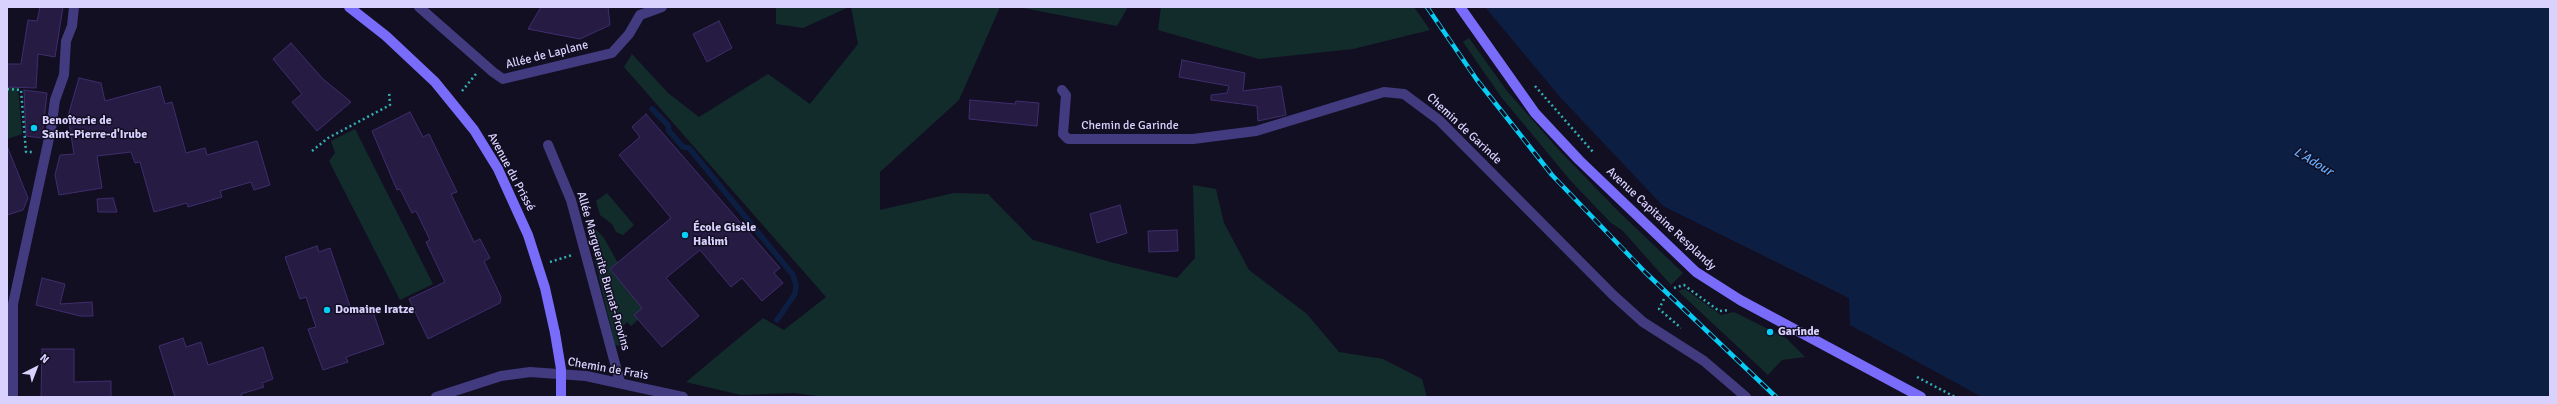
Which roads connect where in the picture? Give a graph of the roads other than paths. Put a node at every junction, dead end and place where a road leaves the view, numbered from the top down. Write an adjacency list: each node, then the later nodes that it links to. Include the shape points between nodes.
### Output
1 (74, 7): 9 (street, via 72,26 66,41 64,71 58,89 13,304)
2 (349, 7): 11 (main road, Avenue du Prissé, bridge, via 386,36 435,82 474,130 498,169 528,235 545,288 561,369)
3 (419, 7): 4 (street, Allée de Laplane, via 503,79 612,53 629,34 640,15)
4 (662, 7)
5 (1460, 7): 14 (main road, Avenue Capitaine Resplandy, via 1535,113 1579,160 1696,272 1740,300)
6 (1062, 90): 13 (street, Chemin de Garinde, via 1066,95 1063,134 1068,139 1193,139 1256,131 1384,92 1404,94 1439,120 1643,322 1704,360)
7 (548, 145): 8 (street, Allée Marguerite Burnat-Provins, via 571,200)
8 (620, 382): 10 (street, Chemin de Frais, via 586,376 530,372 501,376); 12 (street, Chemin de Frais)
9 (13, 397)
10 (436, 397)
11 (561, 397)
12 (683, 397)
13 (1746, 397)
14 (1922, 397)

